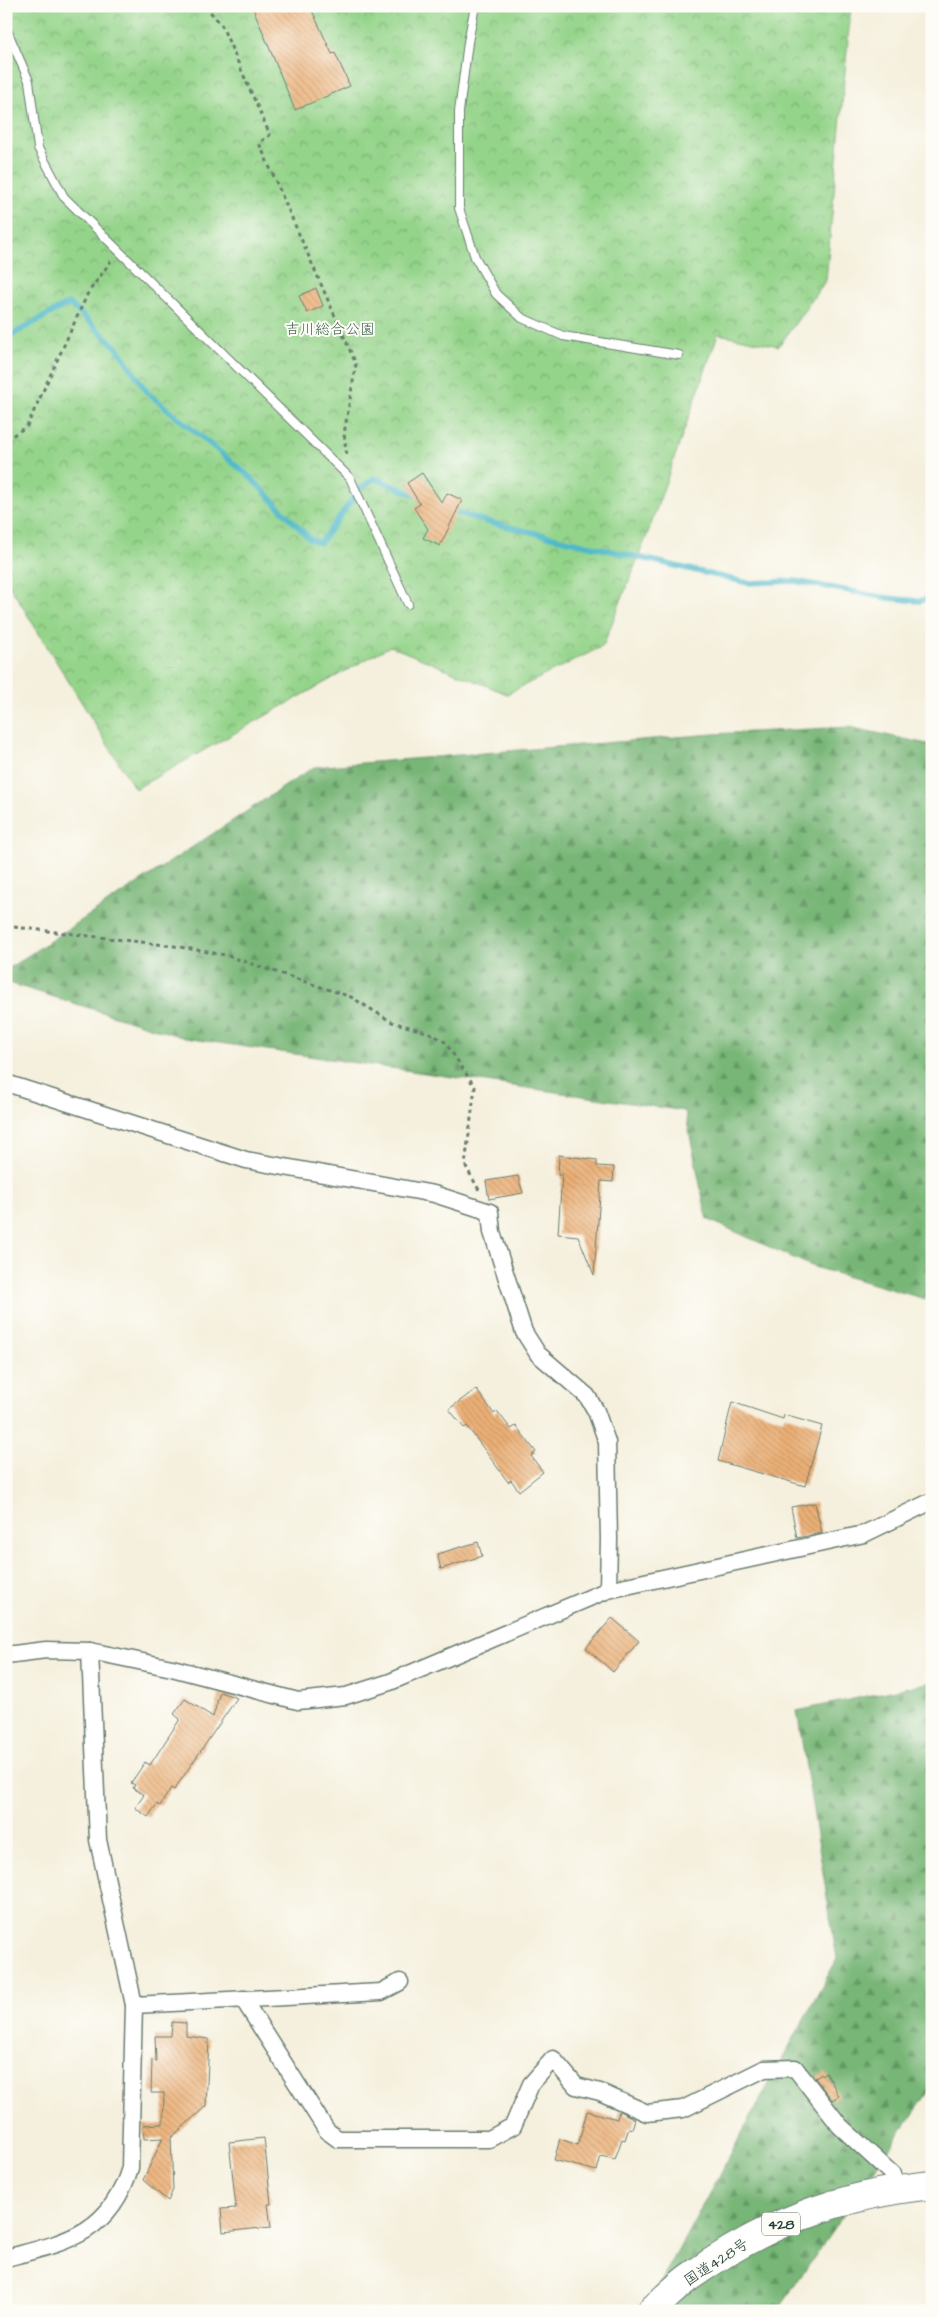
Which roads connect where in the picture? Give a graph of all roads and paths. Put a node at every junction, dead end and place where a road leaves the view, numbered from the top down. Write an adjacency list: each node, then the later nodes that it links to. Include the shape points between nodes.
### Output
1 (205, 6): 7 (path, via 221,24 270,135 259,143 356,364 344,434)
2 (476, 6): 5 (lane, via 459,112 459,208 475,257 496,294 522,318 563,336)
3 (6, 28): 4 (lane, via 29,81 38,148 64,197)
4 (119, 251): 6 (path, via 88,293 27,426); 7 (lane)
5 (679, 355)
6 (6, 440)
7 (350, 478): 8 (lane)
8 (408, 604)
9 (6, 926): 11 (path, via 225,955 352,997 392,1022 430,1033 444,1042 475,1087 466,1165)
10 (6, 1084): 11 (street, via 246,1160 434,1194)
11 (490, 1212): 13 (street, via 492,1232 524,1332 538,1354 587,1396 596,1410 607,1442)
12 (932, 1501): 13 (street, via 864,1534)
13 (608, 1590): 14 (street, via 390,1682 346,1696 298,1701 172,1668)
14 (90, 1651): 15 (street, via 46,1650); 18 (street, via 98,1840)
15 (6, 1655)
16 (400, 1982): 17 (street, via 381,1992)
17 (243, 1999): 18 (street); 20 (street, via 328,2132 338,2139 489,2139 513,2126 531,2084 553,2059 576,2086 600,2092 647,2113 683,2108 764,2069 794,2068 840,2126 892,2174)
18 (134, 2005): 21 (street, via 130,2168 124,2188 99,2221 67,2242)
19 (932, 2185): 20 (highway, 国道428号 / 428)
20 (896, 2189): 22 (highway, 国道428号 / 428, via 812,2210 747,2240 688,2279)
21 (6, 2258)
22 (651, 2311)

